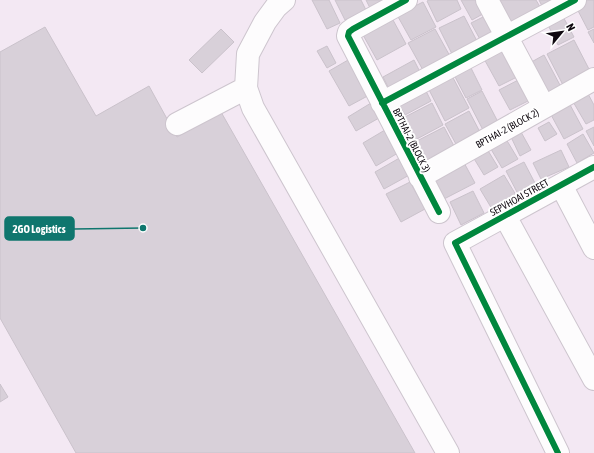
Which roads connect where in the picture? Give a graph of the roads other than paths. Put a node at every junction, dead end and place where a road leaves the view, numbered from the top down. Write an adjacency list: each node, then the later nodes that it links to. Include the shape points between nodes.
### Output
1 (284, 0): 7 (street, via 265,22 248,54)
2 (406, 0): 8 (street, BPTHAI-2 (BLOCK 3), via 348,33)
3 (487, 0): 5 (street)
4 (575, 0): 5 (street)
5 (506, 36): 8 (street); 9 (street)
6 (594, 79): 9 (street, BPTHAI-2 (BLOCK 2))
7 (246, 88): 10 (street); 18 (street, via 253,108)
8 (382, 103): 12 (street, BPTHAI-2 (BLOCK 3))
9 (544, 107): 12 (street, BPTHAI-2 (BLOCK 2))
10 (177, 124)
11 (594, 167): 13 (street, SEPVHOAI STREET)
12 (420, 177): 14 (street, BPTHAI-2 (BLOCK 3))
13 (561, 185): 15 (street, SEPVHOAI STREET); 16 (street)
14 (439, 212)
15 (504, 216): 17 (street); 19 (street, SEPVHOAI STREET, via 454,243)
16 (594, 248)
17 (594, 378)
18 (448, 453)
19 (558, 453)

